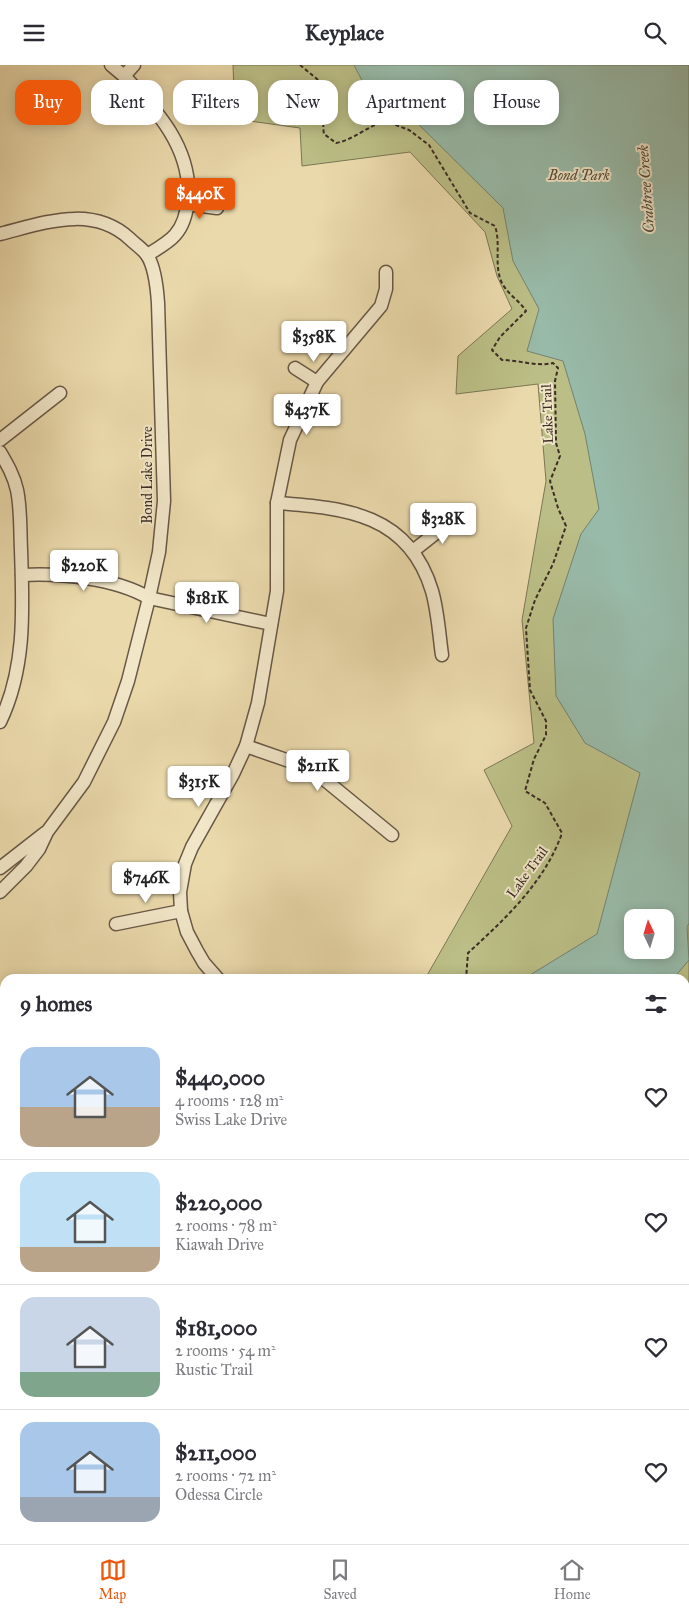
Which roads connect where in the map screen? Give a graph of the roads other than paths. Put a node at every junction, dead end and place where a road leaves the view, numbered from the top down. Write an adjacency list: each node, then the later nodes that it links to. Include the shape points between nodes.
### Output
1 (111, 65): 3 (street)
2 (134, 65): 3 (street)
3 (124, 76): 4 (street, via 181,150 189,183)
4 (187, 204): 5 (street); 7 (street, via 183,223 175,235)
5 (217, 209)
6 (0, 234): 7 (street, via 79,217 111,225)
7 (147, 255): 18 (street, Bond Lake Drive, via 157,296 164,484 162,527)
8 (386, 272): 10 (street, via 381,306)
9 (295, 368): 10 (street)
10 (317, 382): 14 (street, via 290,441)
11 (60, 393): 12 (street)
12 (0, 440)
13 (0, 452): 17 (street, via 17,488)
14 (276, 503): 16 (street, via 358,513 387,528); 19 (street, via 277,591)
15 (456, 517): 16 (street)
16 (413, 551): 20 (street, via 432,592)
17 (22, 575): 18 (street, via 77,577 140,592); 21 (street, via 21,651)
18 (149, 598): 19 (street); 23 (street, Bond Lake Drive, via 114,722 84,782)
19 (271, 624): 22 (street, via 258,703)
20 (442, 655)
21 (0, 722)
22 (246, 746): 24 (street, via 319,775); 27 (street, via 185,864 180,892)
23 (47, 832): 25 (street, Bond Lake Drive); 26 (street, Bond Lake Drive, via 26,866)
24 (392, 835)
25 (0, 868)
26 (0, 891)
27 (181, 911): 28 (street); 29 (street, via 187,932)
28 (116, 924)
29 (214, 974)

